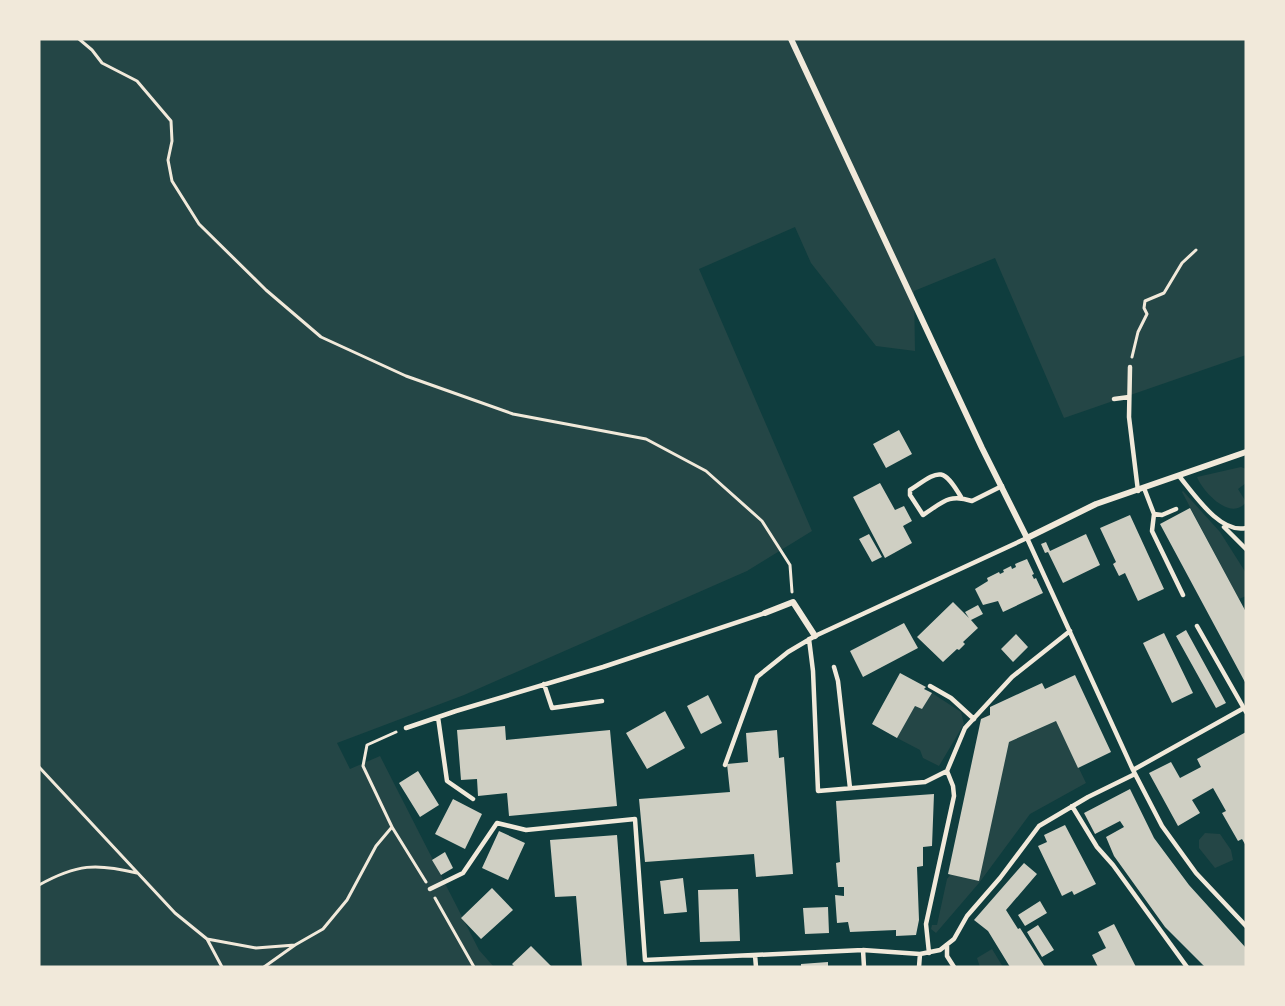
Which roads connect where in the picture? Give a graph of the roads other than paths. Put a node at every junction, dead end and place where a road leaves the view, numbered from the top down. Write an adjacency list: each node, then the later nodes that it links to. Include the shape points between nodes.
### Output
1 (791, 39): 7 (street)
2 (1130, 367): 3 (lane)
3 (1130, 397): 4 (lane); 8 (lane, via 1129,417)
4 (1114, 399)
5 (1246, 452): 6 (street)
6 (1179, 476): 8 (street); 12 (lane)
7 (1002, 486): 9 (lane, via 972,501); 14 (street)
8 (1141, 489): 11 (lane); 14 (street, via 1096,504)
9 (961, 497): 9 (lane, via 950,497 923,515 910,490 932,476 943,475 950,478)
10 (1176, 509): 11 (lane)
11 (1154, 514): 16 (lane, via 1152,531)
12 (1220, 523): 13 (lane); 15 (lane)
13 (1246, 528)
14 (1027, 538): 19 (lane); 20 (lane)
15 (1246, 549)
16 (1183, 595)
17 (765, 613): 20 (street, via 793,602); 22 (lane)
18 (1197, 626): 25 (lane)
19 (1070, 631): 27 (lane, via 1012,677); 31 (lane)
20 (812, 638): 29 (lane, via 757,677); 32 (lane, via 818,791)
21 (834, 667): 32 (lane)
22 (544, 684): 24 (lane, via 552,708); 26 (lane)
23 (930, 686): 27 (lane)
24 (602, 701)
25 (1245, 710): 31 (lane)
26 (438, 717): 28 (lane); 33 (lane, via 447,781)
27 (974, 719): 30 (lane, via 965,728)
28 (406, 728)
29 (725, 765)
30 (947, 771): 32 (lane, via 925,782); 39 (lane, via 954,796 926,924)
31 (1134, 772): 34 (lane); 36 (lane, via 1162,826 1196,873)
32 (850, 788)
33 (473, 799)
34 (1072, 806): 37 (lane, via 1031,834); 48 (lane, via 1097,847)
35 (429, 889): 42 (lane, via 463,873 497,823 526,830 635,819)
36 (1246, 926)
37 (947, 946): 39 (lane); 47 (lane, via 947,956)
38 (863, 950): 40 (lane); 41 (lane); 45 (lane)
39 (929, 952): 40 (lane)
40 (920, 954): 46 (lane)
41 (755, 955): 42 (lane); 44 (lane)
42 (645, 960): 43 (lane)
43 (644, 967)
44 (756, 967)
45 (864, 967)
46 (919, 967)
47 (954, 967)
48 (1187, 967)

